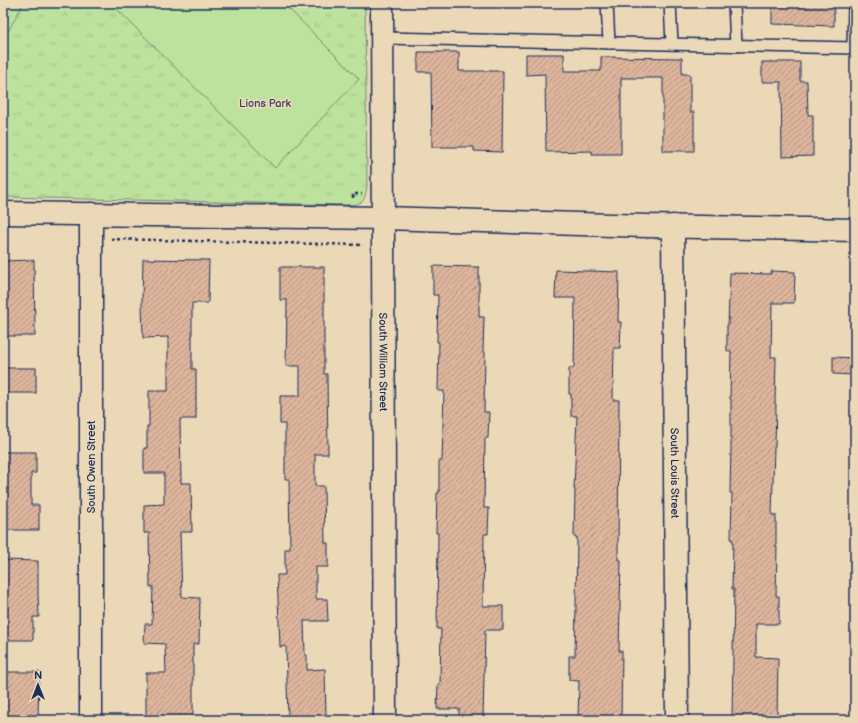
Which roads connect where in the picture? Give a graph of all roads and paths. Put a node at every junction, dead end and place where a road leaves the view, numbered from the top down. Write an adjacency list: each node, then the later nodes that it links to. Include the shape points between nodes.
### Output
1 (382, 3): 6 (street, South William Street)
2 (607, 3): 7 (lane)
3 (670, 3): 8 (lane)
4 (734, 3): 9 (lane)
5 (854, 3): 10 (lane)
6 (382, 38): 7 (lane); 13 (street, South William Street)
7 (608, 43): 8 (lane)
8 (672, 44): 9 (lane)
9 (736, 46): 10 (lane)
10 (854, 48)
11 (3, 213): 12 (street)
12 (91, 214): 13 (street); 18 (street, South Owen Street)
13 (383, 218): 14 (street); 19 (street, South William Street)
14 (673, 226): 15 (street); 20 (street, South Louis Street)
15 (855, 230)
16 (104, 239): 17 (path)
17 (366, 245)
18 (91, 720)
19 (385, 720)
20 (677, 720)

